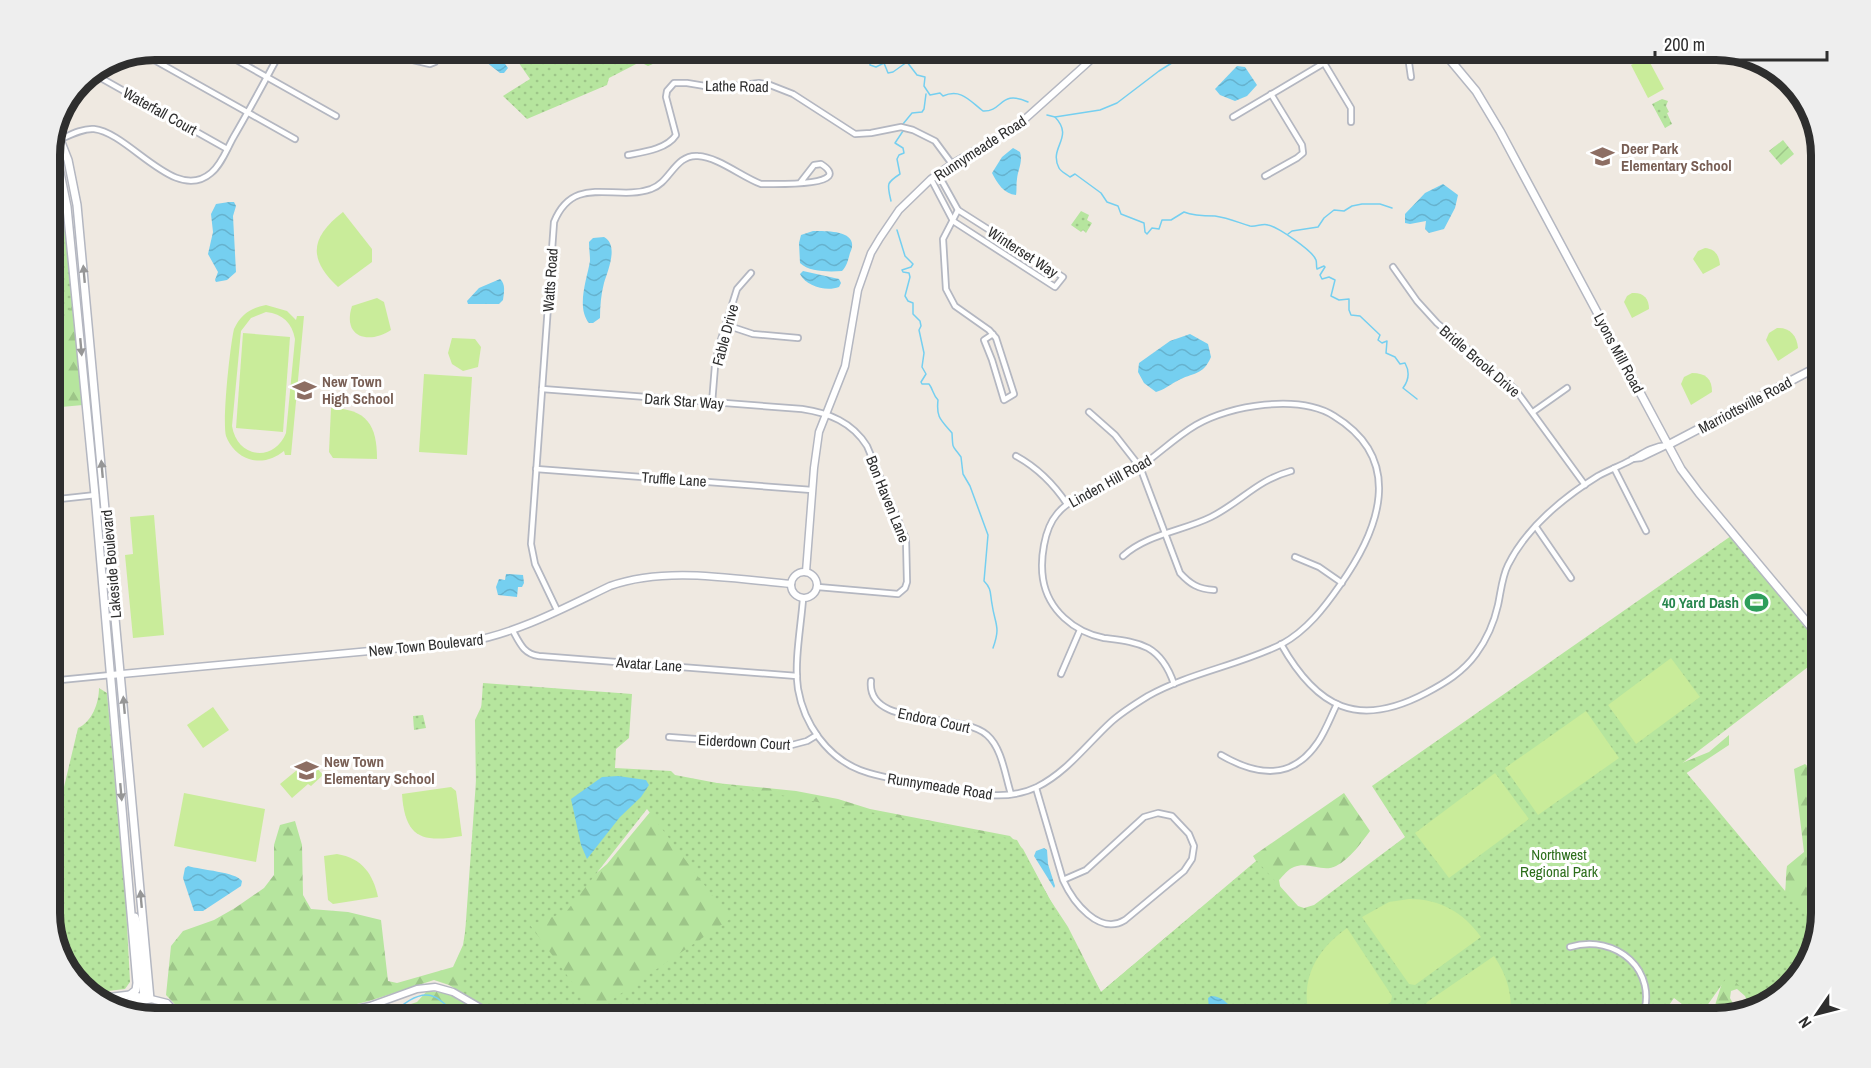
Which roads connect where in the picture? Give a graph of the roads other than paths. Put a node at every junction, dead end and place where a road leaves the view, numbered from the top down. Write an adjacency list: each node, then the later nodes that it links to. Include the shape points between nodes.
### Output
1 (154, 60): 15 (street)
2 (236, 60): 11 (street)
3 (276, 60): 11 (street)
4 (413, 60): 5 (street, via 430,64)
5 (436, 60)
6 (1092, 60): 24 (street, Runnymeade Road, via 1015,128)
7 (1327, 60): 10 (street)
8 (1407, 60): 12 (street)
9 (1450, 60): 44 (main road, Lyons Mill Road, via 1477,93 1500,131)
10 (1324, 63): 14 (street); 18 (street, via 1351,108)
11 (267, 77): 15 (street); 16 (street)
12 (1411, 77)
13 (100, 78): 22 (street, Waterfall Court)
14 (1272, 94): 17 (street); 27 (street, via 1303,153)
15 (247, 112): 20 (street); 22 (street)
16 (336, 116)
17 (1233, 117)
18 (1351, 122)
19 (62, 134): 22 (street, via 101,130 176,178 190,181 211,173)
20 (295, 139)
21 (61, 142): 52 (main road, Lakeside Boulevard, one-way to 21, via 77,205)
22 (227, 149)
23 (628, 155): 24 (street, Lathe Road, via 674,139 666,97 674,83 717,88 759,83 793,94 855,134 901,127 913,130 935,141)
24 (952, 164): 26 (street, Runnymeade Road)
25 (60, 171): 53 (main road, Lakeside Boulevard, one-way to 53, via 67,207)
26 (938, 174): 28 (street, Runnymeade Road); 30 (street, Winterset Way)
27 (1265, 176)
28 (931, 179): 31 (street); 43 (street, Runnymeade Road, via 899,210 872,254 858,290 845,366)
29 (800, 183): 29 (street, Watts Road, via 823,181 828,175 826,169 821,164 813,165); 39 (street, Watts Road, via 761,184 710,159 695,156 683,159 651,189 591,193 570,199 554,222)
30 (958, 210): 31 (street); 31 (street, Winterset Way, via 1063,277 1055,286)
31 (952, 221): 35 (street, via 943,239 948,295 955,306)
32 (1393, 267): 42 (street, Bridle Brook Drive, via 1426,312 1505,379)
33 (751, 273): 34 (street, Fable Drive, via 737,289)
34 (726, 325): 36 (street, via 753,334); 40 (street, Fable Drive, via 716,357)
35 (993, 334): 35 (street, via 1014,394 1004,400 984,340)
36 (798, 338)
37 (1811, 370): 44 (main road, Marriottsville Road)
38 (1567, 387): 42 (street)
39 (542, 389): 40 (street, Dark Star Way); 48 (street, Watts Road)
40 (712, 403): 43 (street, Dark Star Way)
41 (1089, 412): 46 (street, via 1124,444)
42 (1533, 412): 50 (street, Bridle Brook Drive)
43 (825, 414): 51 (street, Runnymeade Road, via 816,448); 65 (street, Bon Haven Lane, via 855,430 872,457 906,539 907,582 898,594)
44 (1668, 445): 47 (street, Marriottsville Road, via 1639,453); 69 (main road, Lyons Mill Road, via 1693,486)
45 (1016, 456): 55 (street, via 1050,481)
46 (1140, 467): 55 (street, Linden Hill Road); 58 (street); 63 (street, Linden Hill Road, via 1211,417 1271,405 1306,405 1329,412 1352,428 1367,446 1380,489 1370,536)
47 (1614, 468): 50 (street, Marriottsville Road); 57 (street)
48 (536, 469): 51 (street, Truffle Lane); 68 (street, Watts Road, via 532,554)
49 (1291, 471): 58 (street, via 1264,481 1212,517)
50 (1585, 485): 56 (street, Marriottsville Road)
51 (812, 489): 61 (street, Runnymeade Road)
52 (104, 494): 53 (street); 73 (main road, Lakeside Boulevard)
53 (95, 495): 54 (street); 75 (main road, Lakeside Boulevard)
54 (60, 499)
55 (1067, 504): 70 (street, Linden Hill Road, via 1048,530 1043,579 1057,611)
56 (1536, 527): 62 (street); 80 (street, Marriottsville Road, via 1518,547 1507,568 1489,633 1467,665 1404,704 1375,711)
57 (1646, 531)
58 (1165, 534): 59 (street, via 1141,543); 66 (street, via 1176,566 1186,579 1198,588)
59 (1123, 556)
60 (1295, 557): 63 (street)
61 (806, 572): 64 (street, via 796,574); 65 (street, via 816,578)
62 (1572, 578)
63 (1341, 583): 72 (street, Linden Hill Road, via 1312,621)
64 (791, 584): 67 (street, via 793,593); 68 (street, New Town Boulevard, via 651,576 626,580)
65 (818, 587): 67 (street, via 813,596)
66 (1214, 590)
67 (803, 599): 76 (street, Runnymeade Road)
68 (557, 610): 71 (street, New Town Boulevard)
69 (1811, 627)
70 (1080, 630): 74 (street); 79 (street, Linden Hill Road, via 1147,648 1167,666)
71 (513, 631): 73 (street, New Town Boulevard, via 468,642); 76 (street, Avatar Lane, via 528,653 539,656)
72 (1281, 644): 79 (street, Runnymeade Road); 80 (street, Marriottsville Road, via 1308,685)
73 (121, 674): 75 (street, New Town Boulevard); 91 (main road, Lakeside Boulevard, one-way to 73)
74 (1061, 674)
75 (111, 675): 77 (street, New Town Boulevard); 87 (main road, Lakeside Boulevard, one-way to 87)
76 (797, 676): 81 (street, Runnymeade Road, via 802,702)
77 (60, 680)
78 (871, 681): 85 (street, Endora Court, via 871,694 887,709 968,725 984,733 995,745)
79 (1174, 684): 84 (street, Runnymeade Road, via 1121,715 1066,767)
80 (1337, 704): 83 (street, via 1313,749 1284,769 1254,771)
81 (817, 735): 82 (street, Eiderdown Court, via 788,746); 85 (street, Runnymeade Road, via 842,761 874,775 981,795)
82 (669, 737)
83 (1221, 755)
84 (1036, 788): 85 (street, Runnymeade Road); 86 (street)
85 (1011, 794)
86 (1063, 880): 86 (street, via 1070,894 1092,917 1103,924 1120,923 1184,871 1194,846 1185,828 1172,816 1151,813 1086,870)
87 (131, 896): 89 (main road, Lakeside Boulevard, via 137,987); 91 (main road)
88 (1570, 947): 96 (street, via 1586,943 1605,945 1631,961 1642,978)
89 (130, 995): 90 (main road); 91 (main road)
90 (111, 997)
91 (147, 998): 92 (main road); 93 (street)
92 (124, 1003)
93 (172, 1008)
94 (361, 1008): 95 (street, via 417,989 435,987)
95 (481, 1008)
96 (1644, 1008)

